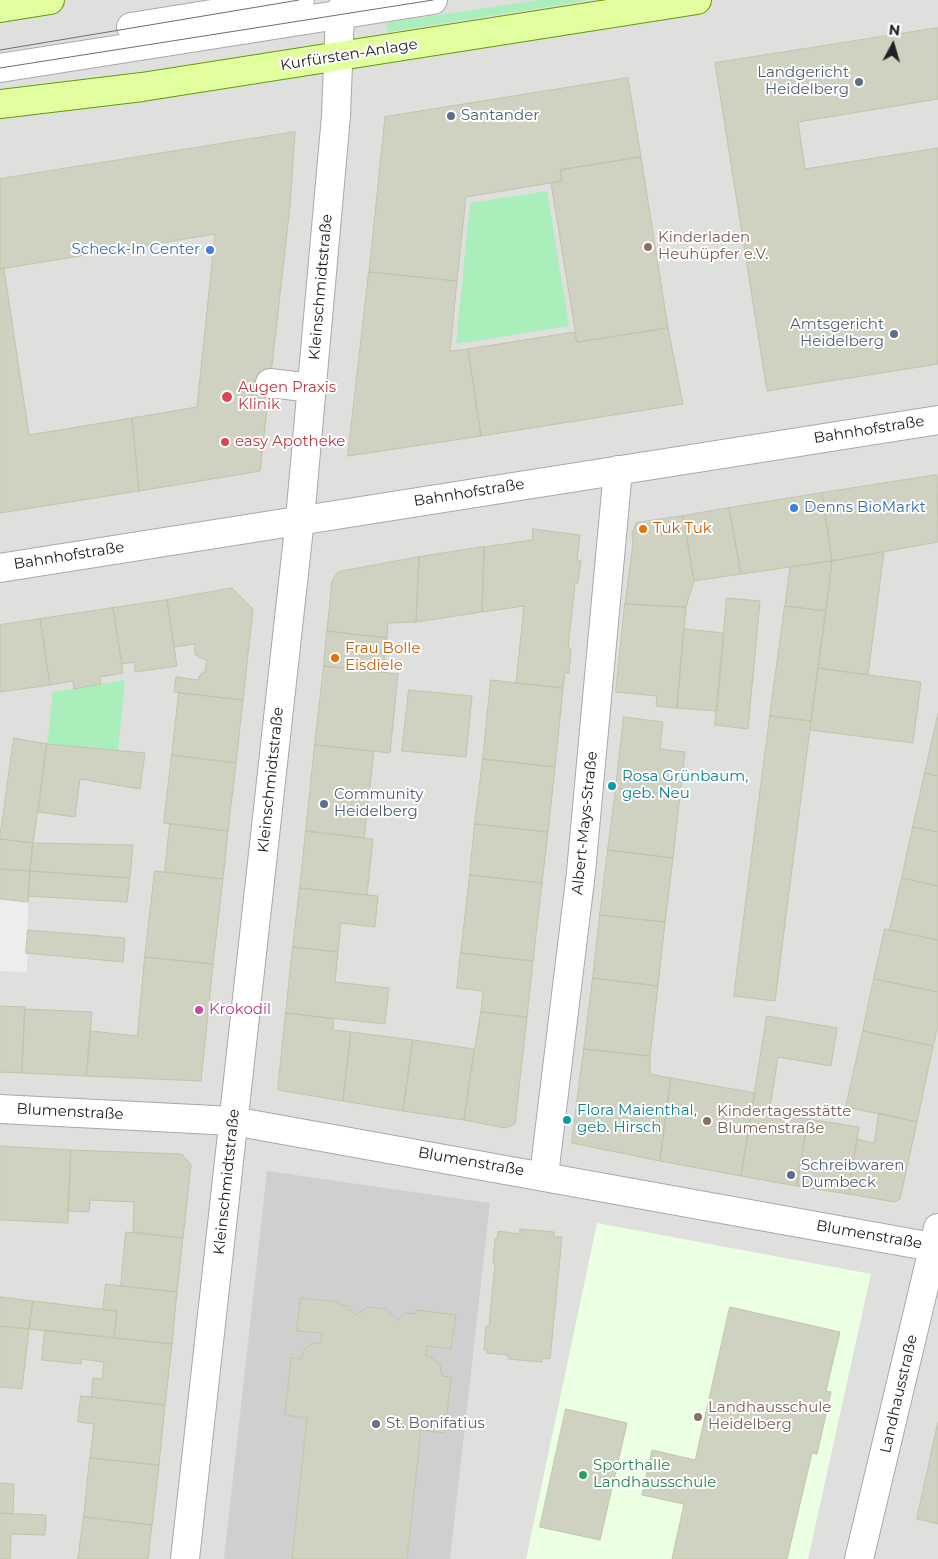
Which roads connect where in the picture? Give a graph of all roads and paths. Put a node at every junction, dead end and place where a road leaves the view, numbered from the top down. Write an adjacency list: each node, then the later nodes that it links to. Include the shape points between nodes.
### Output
1 (50, 0): 6 (main road)
2 (300, 0): 7 (street)
3 (434, 0): 5 (street)
4 (697, 0): 8 (main road, Kurfürsten-Anlage)
5 (343, 7): 8 (street, Kleinschmidtstraße); 9 (street)
6 (0, 8)
7 (0, 50)
8 (339, 57): 10 (main road, Kurfürsten-Anlage, via 142,87); 12 (street, Kleinschmidtstraße)
9 (0, 68)
10 (0, 104)
11 (270, 383): 12 (street)
12 (312, 388): 15 (street, Kleinschmidtstraße)
13 (938, 420): 14 (street, Bahnhofstraße)
14 (618, 470): 15 (street, Bahnhofstraße); 19 (street, Albert-Mays-Straße, via 581,872)
15 (300, 519): 16 (street, Bahnhofstraße); 18 (street, Kleinschmidtstraße)
16 (0, 568)
17 (0, 1109): 18 (street, Blumenstraße)
18 (233, 1121): 19 (street, Blumenstraße); 21 (street, Kleinschmidtstraße)
19 (544, 1175): 20 (street, Blumenstraße)
20 (937, 1241): 22 (street, Landhausstraße)
21 (185, 1559)
22 (858, 1559)

